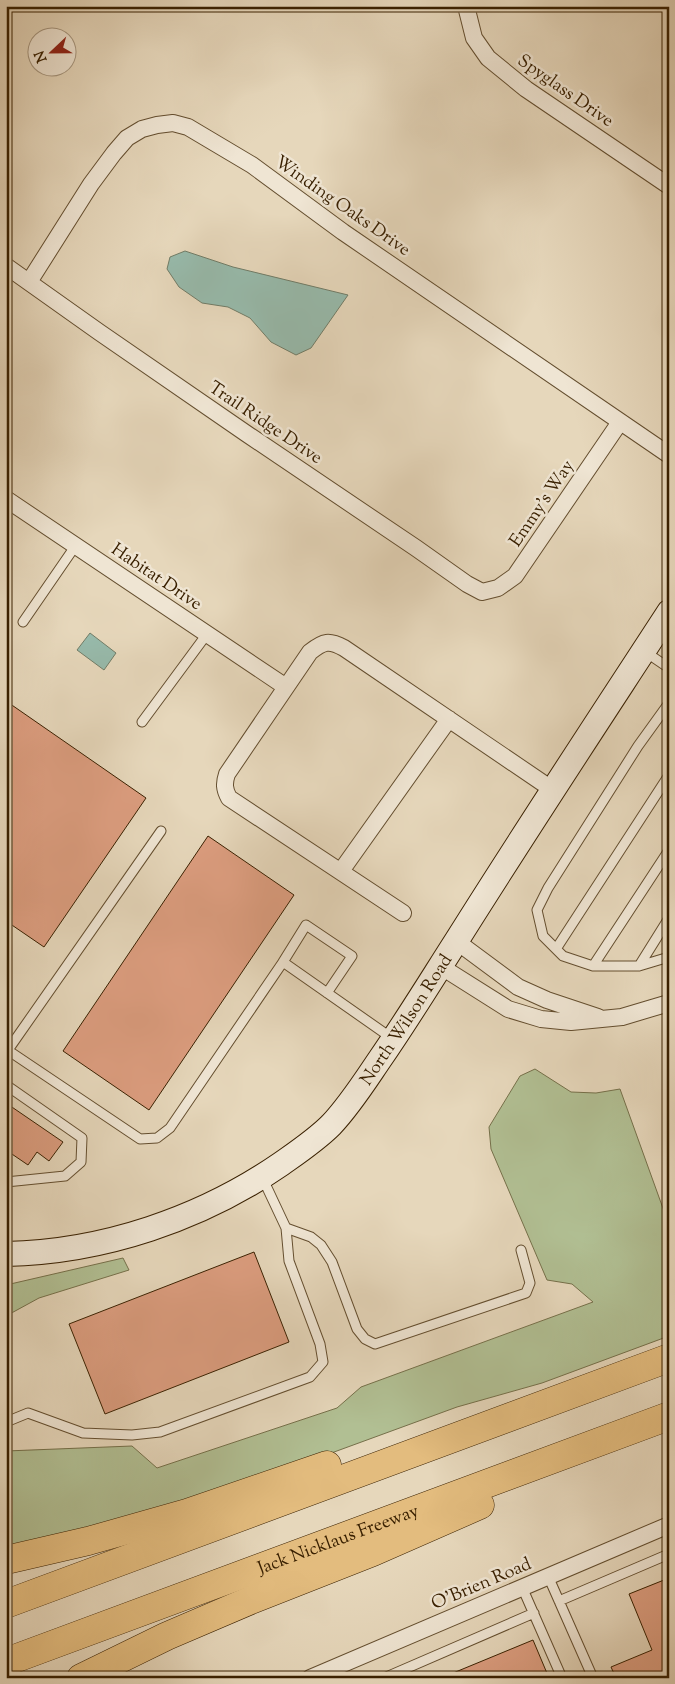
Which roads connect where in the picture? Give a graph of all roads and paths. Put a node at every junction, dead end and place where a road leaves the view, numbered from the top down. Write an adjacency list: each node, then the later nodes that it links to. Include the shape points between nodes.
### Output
1 (466, 6): 2 (street, Spyglass Drive, via 474,38 488,58 526,89)
2 (669, 186)
3 (6, 266): 4 (street, Trail Ridge Drive)
4 (29, 282): 5 (street, Winding Oaks Drive, via 91,184 127,138 142,129 173,123 188,127 252,165 343,232); 9 (street, Trail Ridge Drive)
5 (620, 422): 6 (street, Winding Oaks Drive); 9 (street, Emmy's Way, via 515,576 498,588)
6 (669, 455)
7 (6, 499): 8 (street, Habitat Drive)
8 (76, 546): 11 (lane); 12 (street, Habitat Drive)
9 (482, 592)
10 (669, 612): 13 (main road, North Wilson Road)
11 (23, 622)
12 (207, 634): 15 (street, Habitat Drive); 18 (lane)
13 (644, 651): 14 (lane); 20 (main road, North Wilson Road)
14 (669, 668)
15 (286, 687): 17 (street, via 310,652 320,644 333,642); 23 (street, via 227,774 225,790 229,798)
16 (669, 703): 27 (lane, via 548,888 538,910 543,936)
17 (449, 719): 20 (street); 23 (street)
18 (142, 722)
19 (669, 775): 27 (lane)
20 (553, 790): 26 (main road, North Wilson Road)
21 (161, 831): 37 (lane)
22 (669, 850): 31 (lane)
23 (341, 870): 24 (street)
24 (403, 913)
25 (669, 918): 32 (lane)
26 (456, 941): 30 (main road, North Wilson Road); 35 (street, via 518,987)
27 (556, 949): 31 (lane, via 563,956)
28 (669, 957): 32 (lane)
29 (283, 962): 33 (lane); 33 (lane, via 306,926 352,956); 37 (lane, via 170,1128 156,1138 140,1139)
30 (440, 966): 35 (street, via 508,1009 541,1019 571,1022); 36 (main road, North Wilson Road)
31 (593, 966): 32 (lane)
32 (639, 966)
33 (327, 993): 36 (lane)
34 (669, 1003): 35 (street, via 622,1017)
35 (602, 1019)
36 (394, 1040): 39 (main road, North Wilson Road, via 331,1124)
37 (7, 1050)
38 (6, 1084): 40 (lane, via 82,1138 81,1162 65,1176)
39 (262, 1177): 41 (lane); 43 (main road, North Wilson Road, via 193,1212 121,1238 55,1251)
40 (6, 1182)
41 (286, 1228): 42 (lane, via 311,1236 321,1245 332,1262 357,1329 365,1339 375,1344 526,1293 530,1283); 48 (lane, via 289,1261 320,1344 323,1362 310,1378 160,1432 132,1435 83,1433 28,1413)
42 (521, 1250)
43 (6, 1254)
44 (669, 1358): 45 (highway)
45 (559, 1399): 51 (highway, via 448,1424 187,1513 88,1542); 55 (highway)
46 (669, 1416): 57 (highway, Jack Nicklaus Freeway)
47 (669, 1421): 58 (highway, via 373,1552 184,1629)
48 (6, 1422)
49 (669, 1525): 52 (street, O'Brien Road)
50 (669, 1554): 54 (lane)
51 (6, 1560)
52 (548, 1576): 53 (street, O'Brien Road); 54 (lane)
53 (522, 1587): 56 (lane); 59 (street, O'Brien Road)
54 (559, 1601): 62 (lane)
55 (6, 1604)
56 (534, 1613): 60 (lane); 61 (lane)
57 (6, 1662)
58 (81, 1678)
59 (310, 1678)
60 (384, 1678)
61 (562, 1678)
62 (593, 1678)

